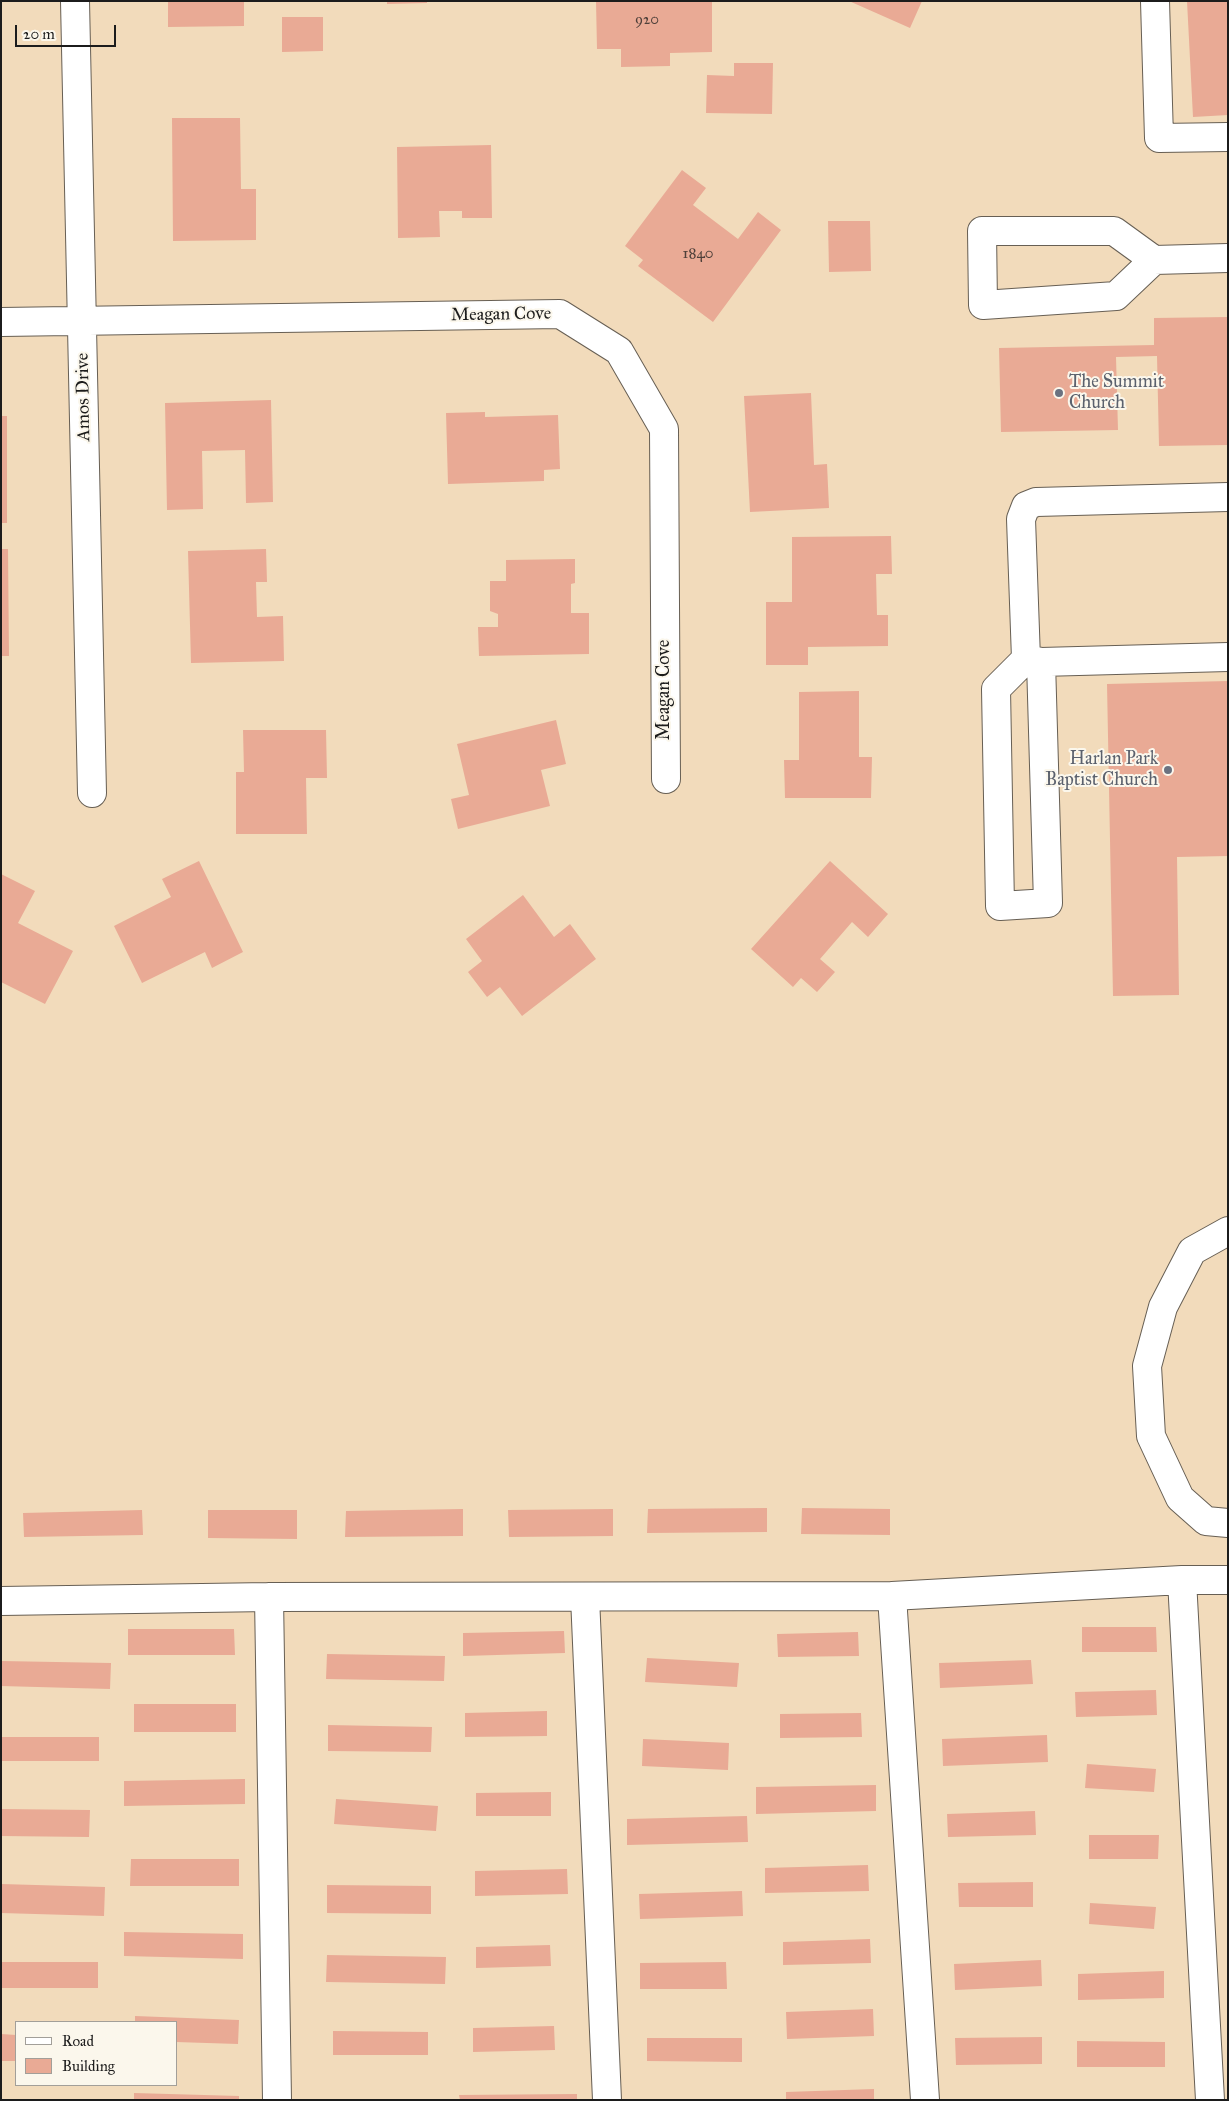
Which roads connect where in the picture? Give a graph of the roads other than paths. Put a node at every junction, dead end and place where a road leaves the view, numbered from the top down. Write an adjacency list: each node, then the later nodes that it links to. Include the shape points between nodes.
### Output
1 (75, 1): 6 (street, Amos Drive)
2 (1155, 1): 3 (street, via 1159,138)
3 (1228, 137)
4 (1228, 258): 5 (street)
5 (1154, 260): 5 (street, via 1114,231 982,231 983,305 1116,296)
6 (82, 320): 7 (street, Meagan Cove); 11 (street, Meagan Cove, via 560,314 619,350 664,428); 12 (street, Amos Drive)
7 (1, 322)
8 (1228, 497): 10 (street, via 1036,502 1026,506 1021,519)
9 (1228, 657): 10 (street)
10 (1033, 661): 10 (street, via 996,689 1000,906 1048,903)
11 (666, 779)
12 (92, 793)
13 (1228, 1231): 14 (street, via 1192,1252 1163,1307 1147,1366 1151,1436 1180,1498 1206,1521)
14 (1228, 1523)
15 (1182, 1580): 16 (street); 18 (street); 24 (street)
16 (1228, 1580)
17 (585, 1596): 18 (street); 19 (street); 22 (street)
18 (892, 1596): 23 (street)
19 (269, 1597): 20 (street); 21 (street)
20 (1, 1601)
21 (277, 2100)
22 (607, 2100)
23 (924, 2100)
24 (1210, 2100)

